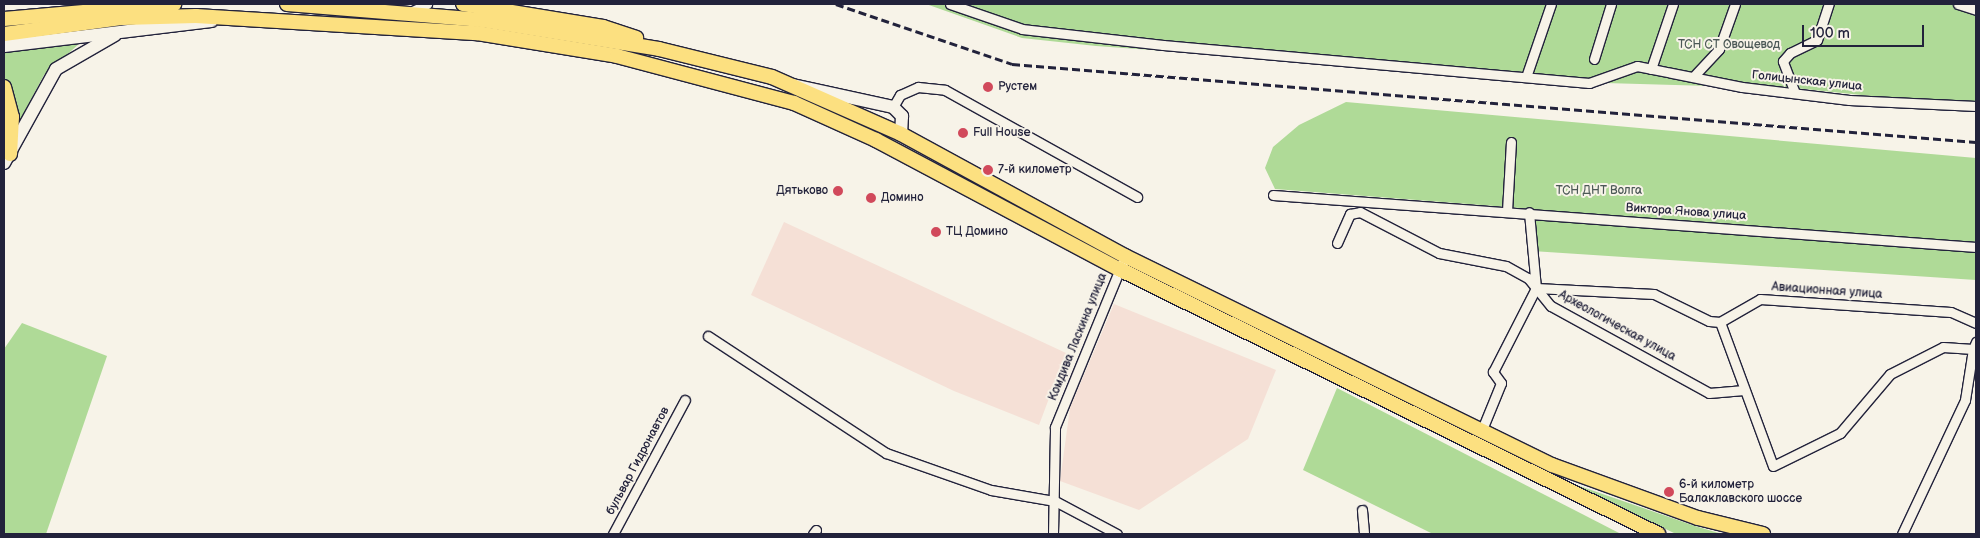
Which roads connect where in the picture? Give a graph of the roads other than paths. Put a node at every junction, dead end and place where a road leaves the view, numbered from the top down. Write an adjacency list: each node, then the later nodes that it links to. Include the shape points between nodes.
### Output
1 (174, 4): 15 (main road)
2 (287, 4): 13 (main road)
3 (428, 4): 13 (street)
4 (463, 4): 19 (main road, via 603,27)
5 (950, 4): 22 (street, via 1022,29)
6 (1551, 4): 22 (street)
7 (1611, 4): 20 (street)
8 (1673, 4): 21 (street)
9 (1735, 4): 23 (street, via 1719,49)
10 (1829, 4): 26 (street, via 1818,40 1790,53 1783,61)
11 (1958, 4): 12 (street)
12 (1976, 10)
13 (408, 13): 19 (main road, via 482,20)
14 (240, 17): 16 (main road); 17 (main road, via 123,18); 30 (main road, via 477,33 617,56 794,103)
15 (4, 18)
16 (136, 27): 18 (main road); 32 (main road, via 98,42 56,69 32,105)
17 (4, 34)
18 (4, 46)
19 (659, 49): 24 (main road)
20 (1594, 59)
21 (1651, 68): 22 (street, Голицынская улица, via 1637,66 1589,83); 23 (street, Голицынская улица)
22 (1526, 77)
23 (1693, 77): 26 (street, Голицынская улица)
24 (790, 85): 28 (main road); 29 (main road)
25 (4, 87): 32 (main road, via 12,117)
26 (1796, 93): 27 (street, Голицынская улица)
27 (1976, 106)
28 (893, 107): 29 (main road, via 902,116); 34 (street, via 900,95 918,87 946,90)
29 (901, 134): 30 (main road, via 895,140); 39 (main road)
30 (876, 140): 39 (main road)
31 (1511, 142): 35 (street)
32 (7, 159)
33 (1273, 194): 35 (street, Виктора Янова улица)
34 (1137, 197)
35 (1507, 210): 36 (street, Виктора Янова улица)
36 (1529, 212): 38 (street, Виктора Янова улица); 40 (street)
37 (1337, 243): 40 (street, Археологическая улица, via 1354,210 1439,253 1506,266 1528,278)
38 (1976, 247)
39 (1122, 263): 47 (main road); 48 (street, Комдива Ласкина улица, via 1055,427); 54 (main road)
40 (1536, 288): 41 (street, via 1654,294 1709,322); 45 (street, Археологическая улица, via 1551,306 1709,393); 47 (street, via 1493,372 1501,383)
41 (1720, 322): 42 (street, Авиационная улица, via 1760,299 1951,312); 45 (street)
42 (1976, 323)
43 (708, 336): 48 (street, via 886,453 991,490)
44 (1975, 345): 45 (street, via 1943,347 1890,374 1840,433 1773,466); 56 (street, via 1965,400)
45 (1744, 390)
46 (685, 400): 50 (street, бульвар Гидронавтов)
47 (1481, 432): 55 (main road, via 1552,466 1698,518)
48 (1055, 501): 51 (street); 52 (street)
49 (1362, 510): 53 (street)
50 (613, 534)
51 (1053, 534)
52 (1117, 534)
53 (1364, 534)
54 (1658, 534)
55 (1763, 534)
56 (1902, 534)

